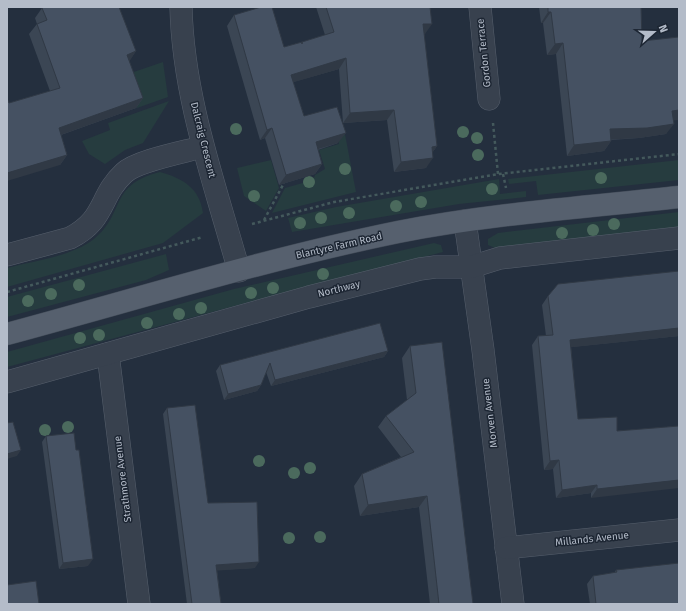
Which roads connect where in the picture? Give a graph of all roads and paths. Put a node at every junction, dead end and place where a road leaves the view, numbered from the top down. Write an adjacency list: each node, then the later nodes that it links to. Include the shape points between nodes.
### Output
1 (181, 7): 4 (street, Dalcraig Crescent, via 191,92)
2 (480, 7): 3 (street, Gordon Terrace)
3 (489, 99): 6 (path)
4 (202, 147): 11 (street, Dalcraig Crescent); 13 (street, via 137,166 125,172 114,184 96,219 80,233)
5 (679, 154): 6 (path)
6 (498, 174): 9 (path, via 334,202)
7 (284, 183): 9 (path)
8 (679, 198): 10 (main road, Blantyre Farm Road)
9 (264, 221): 11 (path)
10 (465, 221): 14 (street, Morven Avenue); 15 (main road, Blantyre Farm Road, via 399,232)
11 (227, 230): 15 (street, Dalcraig Crescent); 16 (path)
12 (679, 238): 14 (street, Northway, via 500,258)
13 (7, 255)
14 (471, 267): 18 (street, Northway, via 420,269 309,297); 21 (street, Morven Avenue)
15 (239, 271): 17 (main road, Blantyre Farm Road)
16 (7, 292)
17 (7, 334)
18 (108, 354): 19 (street, Northway); 22 (street, Strathmore Avenue)
19 (7, 382)
20 (679, 530): 21 (street, Millands Avenue)
21 (506, 548): 23 (street, Morven Avenue)
22 (139, 604)
23 (513, 604)

